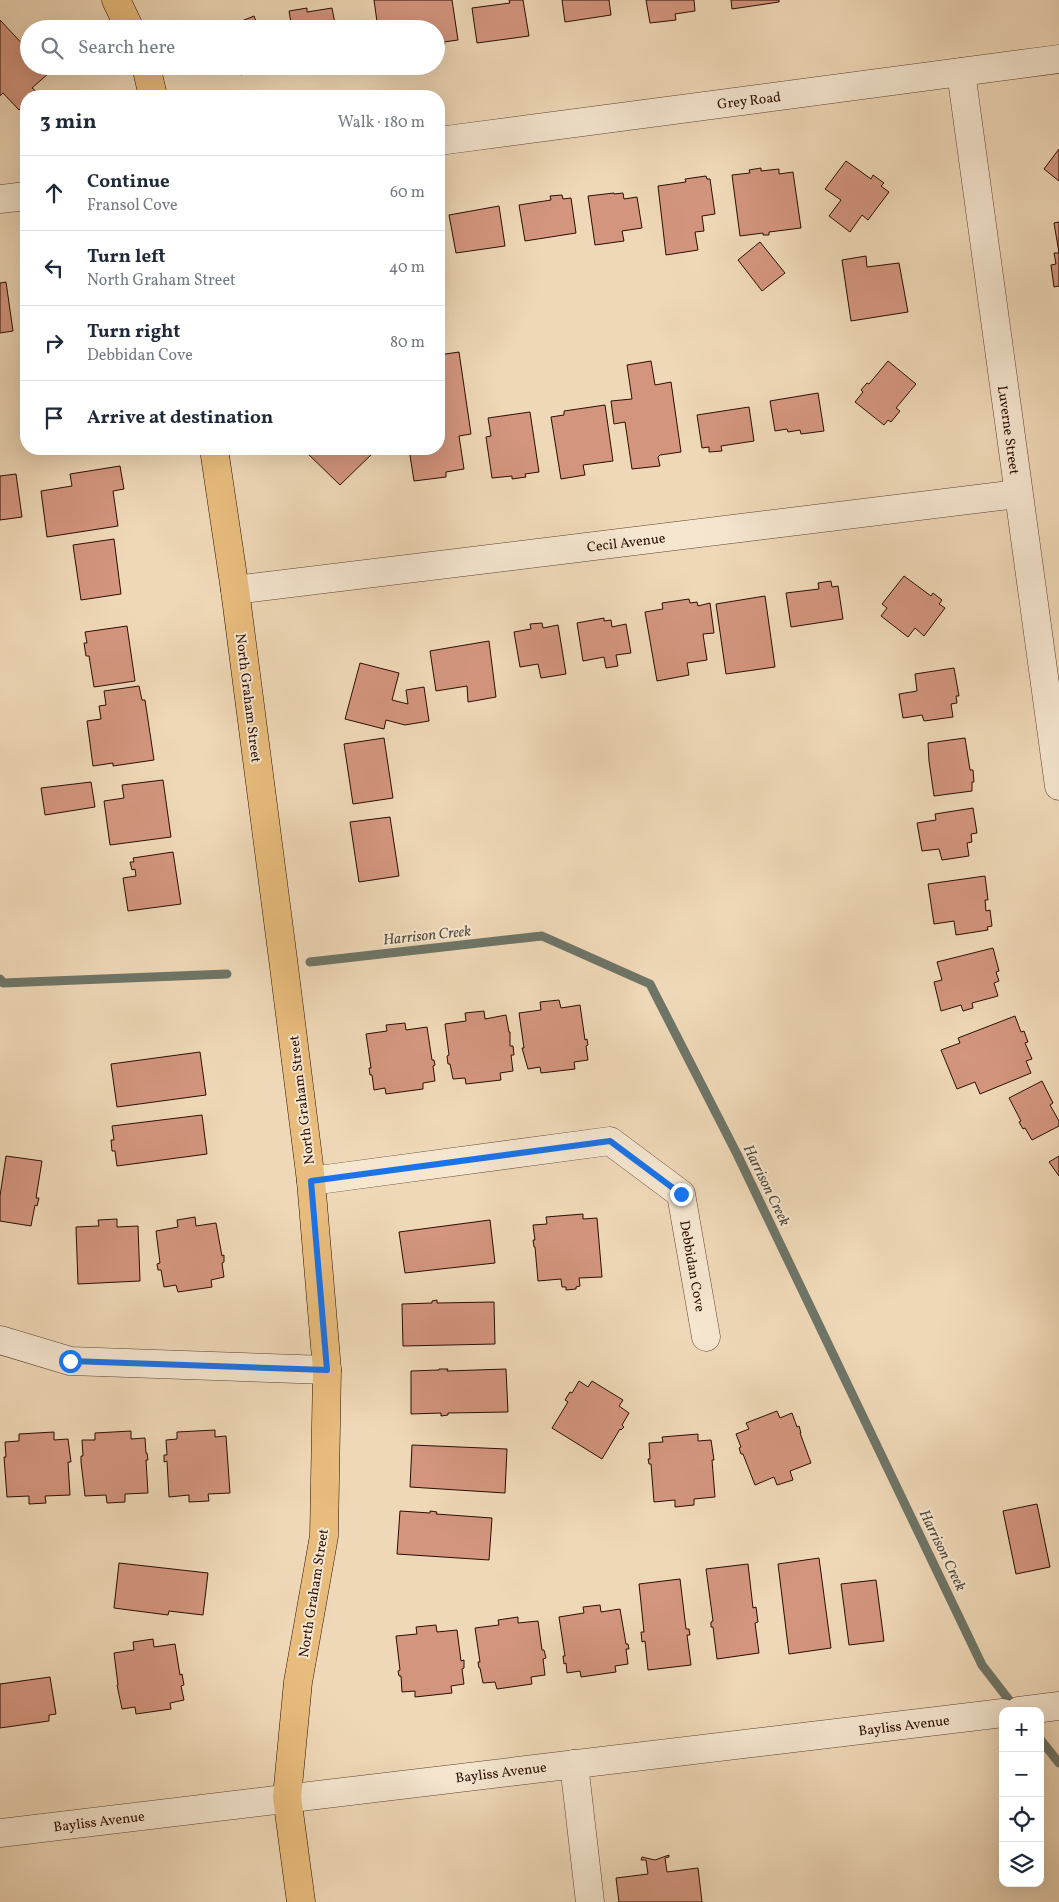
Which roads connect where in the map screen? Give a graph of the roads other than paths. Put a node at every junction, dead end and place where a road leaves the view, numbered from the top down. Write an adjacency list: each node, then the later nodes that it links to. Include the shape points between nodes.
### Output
1 (116, 0): 2 (main road)
2 (126, 20)
3 (1059, 59): 4 (street, Grey Road)
4 (961, 72): 7 (street, Grey Road); 11 (street, Luverne Street)
5 (148, 75): 6 (main road)
6 (152, 90)
7 (445, 140)
8 (20, 197): 9 (street)
9 (0, 199)
10 (215, 455): 12 (main road, North Graham Street)
11 (1018, 494): 12 (street, Cecil Avenue); 13 (street, Luverne Street)
12 (235, 590): 14 (main road, North Graham Street)
13 (1058, 776)
14 (311, 1181): 15 (street, Debbidan Cove, via 610,1141 681,1194); 17 (main road, North Graham Street)
15 (706, 1337)
16 (0, 1340): 17 (street, via 70,1361)
17 (327, 1370): 22 (main road, North Graham Street, via 324,1536 298,1682)
18 (1059, 1706): 19 (street)
19 (1044, 1708)
20 (999, 1714): 21 (street, Bayliss Avenue)
21 (574, 1764): 22 (street, Bayliss Avenue); 25 (street)
22 (288, 1798): 23 (street, Bayliss Avenue); 24 (main road, North Graham Street)
23 (0, 1833)
24 (301, 1902)
25 (590, 1902)

